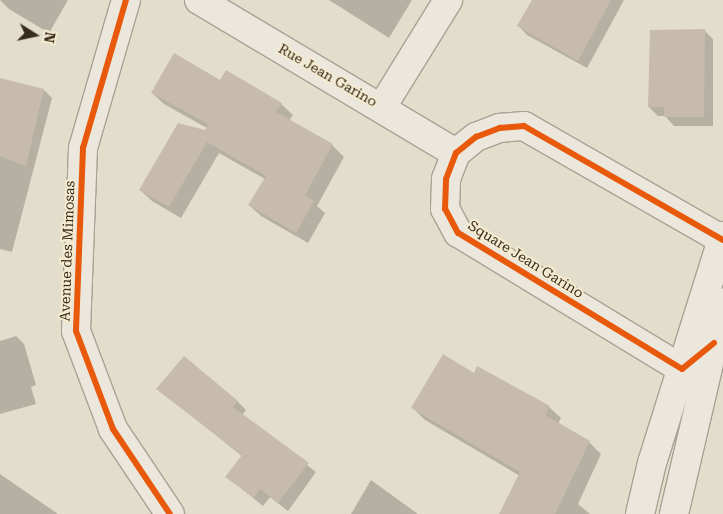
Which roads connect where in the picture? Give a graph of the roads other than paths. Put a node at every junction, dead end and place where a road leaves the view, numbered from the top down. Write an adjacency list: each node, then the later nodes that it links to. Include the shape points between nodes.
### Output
1 (126, 0): 11 (street, Avenue des Mimosas, via 83,148 76,331 113,429)
2 (199, 0): 4 (street, Rue Jean Garino)
3 (448, 0): 4 (street)
4 (382, 107): 5 (street, Rue Jean Garino)
5 (456, 152): 6 (street, via 476,137 500,128 524,126); 9 (street, Square Jean Garino, via 446,179 445,209 458,233)
6 (723, 238): 9 (street)
7 (723, 303): 8 (street)
8 (714, 343): 9 (street); 14 (street)
9 (682, 369): 10 (street)
10 (652, 463): 12 (street); 13 (street, via 657,481)
11 (170, 514)
12 (640, 514)
13 (651, 514)
14 (674, 514)

